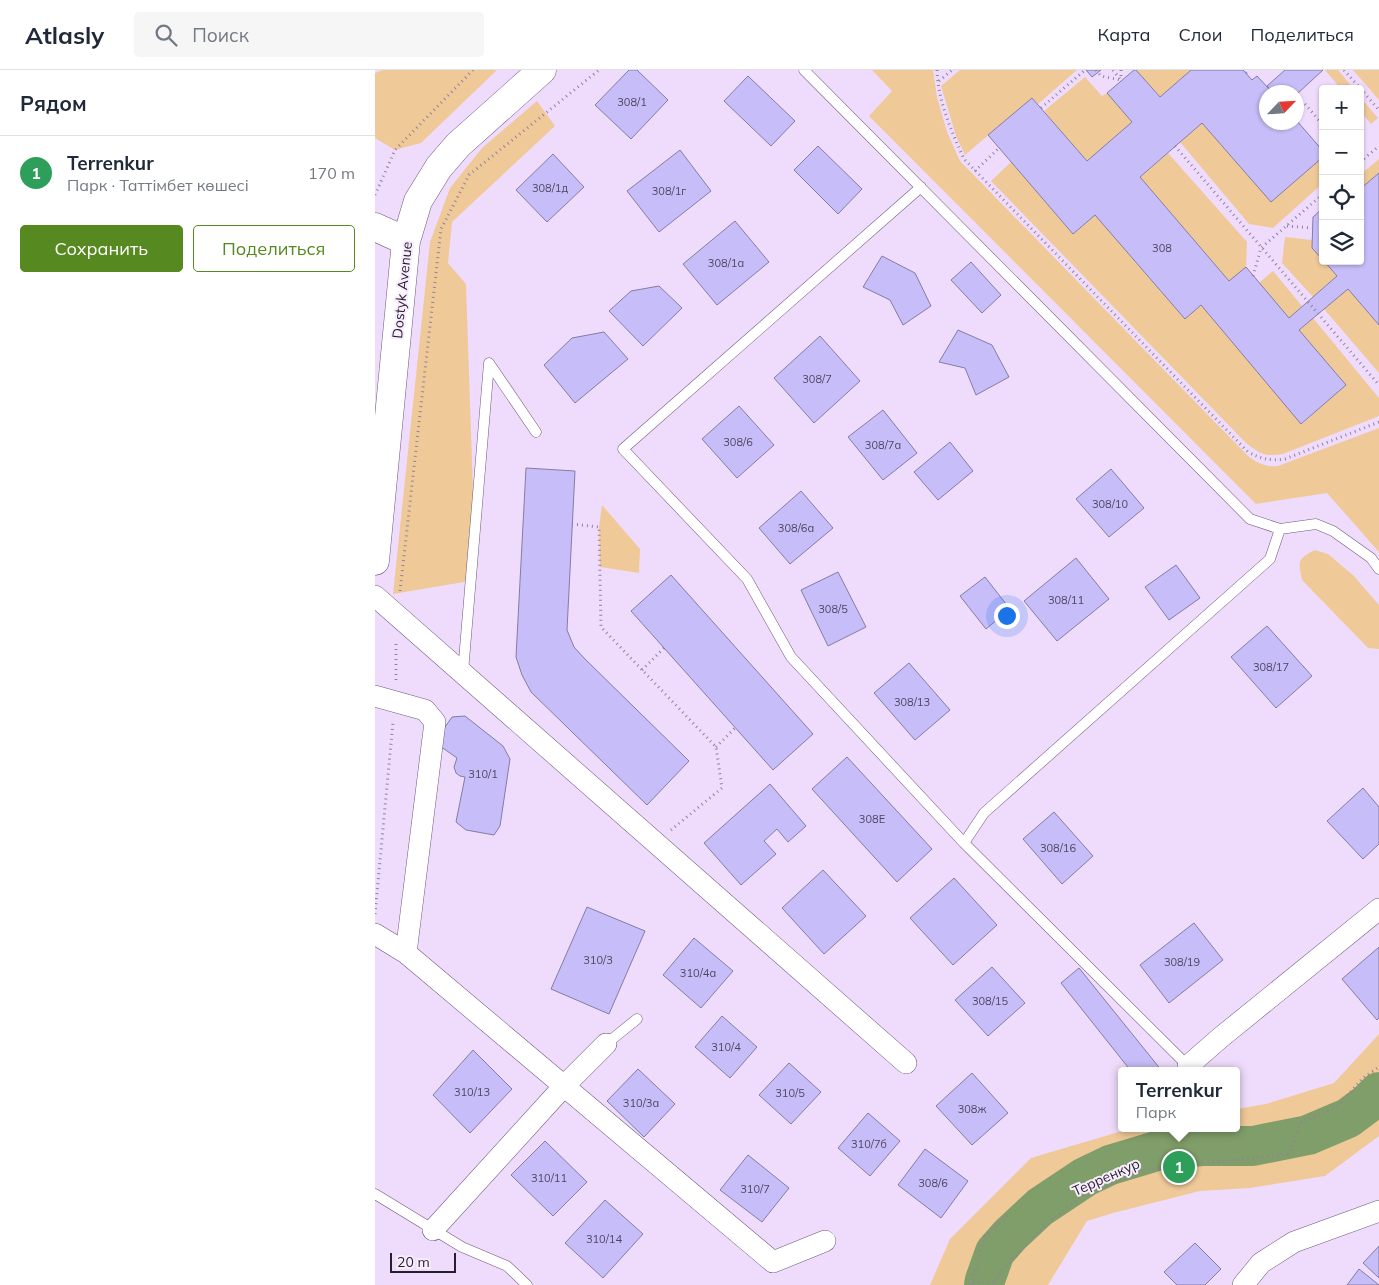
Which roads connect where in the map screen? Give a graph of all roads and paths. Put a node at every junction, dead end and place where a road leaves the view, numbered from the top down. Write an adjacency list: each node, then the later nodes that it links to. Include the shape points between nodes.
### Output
1 (473, 70): 26 (path, via 395,150)
2 (542, 70): 31 (main road, Dostyk Avenue, via 458,145 439,167 418,201)
3 (599, 70): 42 (path, via 469,175 441,229)
4 (804, 70): 25 (lane)
5 (937, 70): 15 (path)
6 (952, 70): 15 (path)
7 (1085, 70): 17 (path)
8 (1096, 70): 14 (path, via 1101,76)
9 (1113, 70): 14 (path)
10 (1121, 70): 14 (path)
11 (1249, 70): 13 (path)
12 (1345, 70): 18 (path)
13 (1246, 73)
14 (1121, 80)
15 (938, 82): 24 (path, via 950,128 964,158)
16 (1305, 104): 19 (path)
17 (1041, 108)
18 (1379, 110)
19 (1319, 120)
20 (1175, 146): 32 (path)
21 (1379, 146): 23 (path)
22 (999, 148): 24 (path)
23 (1364, 159)
24 (975, 170): 35 (path, via 1248,452 1266,460 1285,459)
25 (921, 187): 38 (lane, via 1250,519); 50 (lane, via 623,449 747,579 791,657)
26 (375, 195)
27 (1319, 198): 28 (path)
28 (1287, 226): 30 (path); 32 (path)
29 (375, 227): 31 (main road)
30 (1312, 228)
31 (406, 241): 39 (main road, Dostyk Avenue)
32 (1261, 248): 33 (path); 34 (path)
33 (1253, 276)
34 (1379, 385)
35 (1379, 422)
36 (536, 432): 45 (lane, via 489,363)
37 (572, 524): 44 (path, via 599,527 601,627)
38 (1280, 529): 40 (lane, via 1316,524 1333,531 1371,558); 50 (lane, via 1270,559 984,813)
39 (375, 562)
40 (1379, 570)
41 (375, 596): 42 (street)
42 (397, 616): 45 (street); 46 (path)
43 (664, 648): 44 (path)
44 (642, 670): 48 (path)
45 (463, 673): 49 (street)
46 (385, 698): 52 (path); 54 (street, via 425,710 435,722)
47 (735, 728): 48 (path)
48 (716, 748): 49 (path, via 722,788)
49 (655, 843): 57 (street)
50 (964, 843): 58 (lane)
51 (1379, 909): 58 (street)
52 (375, 915)
53 (375, 934): 54 (street)
54 (406, 953): 60 (street)
55 (637, 1019): 56 (lane)
56 (606, 1044): 60 (street)
57 (905, 1063)
58 (1188, 1066)
59 (1379, 1067): 66 (path, Терренкур, via 1363,1078 1339,1105 1300,1123 1289,1154 1151,1170 1109,1185 1084,1197 1043,1228 993,1282)
60 (564, 1086): 64 (street); 65 (street, via 773,1262)
61 (375, 1194): 64 (lane)
62 (1379, 1211): 68 (street, via 1294,1242 1261,1264)
63 (1008, 1215): 66 (path, via 985,1236)
64 (433, 1230): 67 (lane, via 462,1248 507,1266)
65 (825, 1241)
66 (972, 1284)
67 (527, 1285)
68 (1243, 1285)

